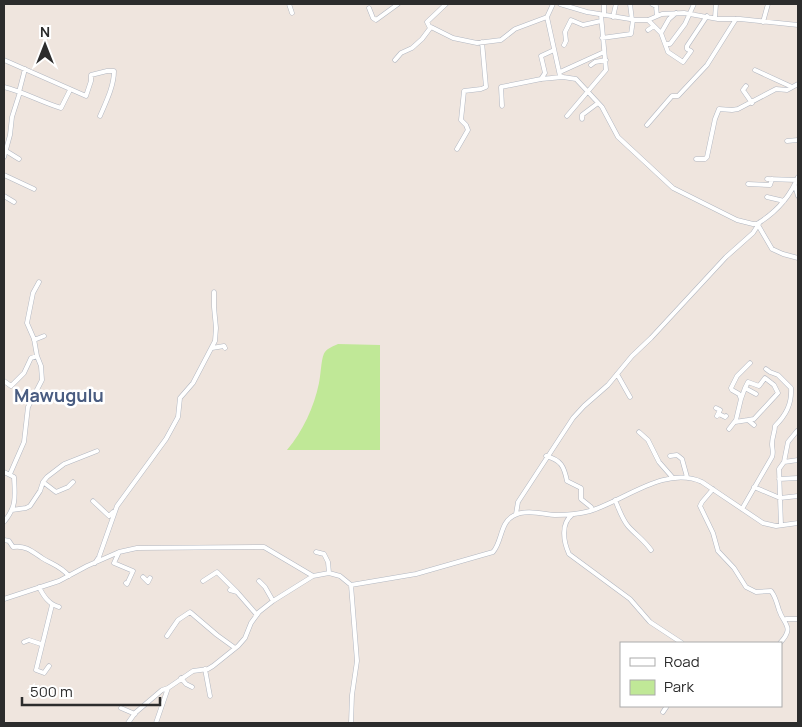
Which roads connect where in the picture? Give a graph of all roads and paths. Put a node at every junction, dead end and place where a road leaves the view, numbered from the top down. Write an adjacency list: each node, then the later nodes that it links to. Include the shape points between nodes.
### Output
1 (289, 4): 17 (street)
2 (398, 4): 14 (street, via 376,20)
3 (446, 4): 31 (street, via 427,22)
4 (552, 4): 21 (street)
5 (560, 4): 13 (street)
6 (604, 4): 18 (street)
7 (616, 4): 22 (street)
8 (630, 4): 25 (street)
9 (652, 4): 19 (street, via 656,6)
10 (694, 4): 16 (street)
11 (716, 4): 23 (street)
12 (768, 4): 28 (street)
13 (568, 5): 18 (street)
14 (369, 8)
15 (676, 13): 16 (street); 19 (street); 33 (street)
16 (689, 13): 20 (street); 36 (street, via 674,40)
17 (292, 14)
18 (602, 15): 22 (street); 27 (street)
19 (657, 16): 26 (street)
20 (707, 16): 23 (street); 36 (street, via 687,46 691,51 683,62 669,53)
21 (547, 17): 35 (street, via 515,29 504,39); 38 (street)
22 (613, 17): 25 (street)
23 (715, 18): 24 (street)
24 (736, 19): 28 (street); 62 (street, via 707,65 678,96 672,96)
25 (632, 20): 26 (street); 34 (street, via 631,34)
26 (648, 20): 30 (street)
27 (601, 21): 34 (street); 37 (street, via 583,25 571,20 565,32)
28 (763, 22): 29 (street)
29 (798, 25)
30 (654, 26): 32 (street); 33 (street)
31 (430, 28): 35 (street, via 461,41); 41 (street, via 422,39)
32 (648, 30)
33 (661, 33): 36 (street)
34 (602, 38): 39 (street)
35 (482, 42): 65 (street, via 486,87 464,91 461,120 468,130)
36 (666, 44)
37 (564, 45)
38 (554, 50): 46 (street); 48 (street, via 541,56 544,72)
39 (604, 52): 42 (street); 46 (street)
40 (4, 60): 44 (street)
41 (396, 60)
42 (606, 60): 43 (street); 55 (street, via 606,70)
43 (591, 65)
44 (25, 69): 53 (street); 54 (street)
45 (755, 70): 52 (street)
46 (560, 72): 47 (street)
47 (563, 77): 48 (street); 55 (street, via 576,79)
48 (541, 79): 58 (street, via 501,87)
49 (798, 84): 52 (street)
50 (746, 86): 57 (street, via 743,90)
51 (4, 87): 54 (street)
52 (792, 87): 57 (street, via 776,89)
53 (70, 90): 54 (street, via 61,108); 59 (street, via 86,96 91,75 114,71 113,84)
54 (20, 92): 66 (street)
55 (587, 92): 56 (street); 60 (street)
56 (598, 103): 61 (street); 82 (street, via 618,137 673,188 737,220)
57 (752, 103): 69 (street, via 732,110 719,109 707,157)
58 (502, 106)
59 (100, 116)
60 (566, 116)
61 (582, 119)
62 (647, 125)
63 (798, 140): 64 (street)
64 (787, 141)
65 (457, 149)
66 (6, 151): 67 (street); 68 (street)
67 (4, 158)
68 (19, 159)
69 (696, 159)
70 (4, 175): 76 (street)
71 (767, 179): 72 (street)
72 (772, 179): 73 (street); 74 (street, via 770,185)
73 (798, 179): 75 (street)
74 (748, 184)
75 (795, 186): 78 (street); 80 (street)
76 (34, 189)
77 (4, 196): 81 (street)
78 (798, 196)
79 (767, 197): 80 (street)
80 (784, 201): 82 (street)
81 (14, 202)
82 (759, 224): 83 (street, via 772,249); 93 (street)
83 (798, 258)
84 (39, 282): 87 (street, via 33,293 27,323)
85 (214, 292): 88 (street, via 216,336)
86 (44, 336): 87 (street)
87 (34, 340): 90 (street)
88 (212, 348): 89 (street); 127 (street, via 193,383 180,398 178,417 166,439)
89 (225, 348)
90 (37, 356): 94 (street, via 31,358 11,386); 114 (street, via 41,384 28,407 24,442)
91 (750, 364): 98 (street, via 737,376 731,388)
92 (766, 369): 111 (street, via 791,388 789,407 775,426 774,453)
93 (616, 374): 97 (street); 108 (street, via 573,418)
94 (4, 381)
95 (745, 388): 96 (street); 98 (street); 101 (street, via 748,382 759,386 765,378 778,393 754,419)
96 (756, 394)
97 (630, 397)
98 (741, 399): 102 (street)
99 (716, 408): 100 (street, via 720,409 718,414)
100 (726, 416)
101 (748, 420): 102 (street); 103 (street)
102 (735, 422): 104 (street)
103 (754, 425)
104 (729, 429)
105 (797, 431): 112 (street, via 788,442)
106 (639, 432): 116 (street)
107 (97, 451): 119 (street, via 64,464)
108 (546, 456): 130 (street, via 562,464 567,481 581,488 580,500); 131 (street, via 518,502)
109 (670, 456): 115 (street, via 677,455 682,459)
110 (798, 460): 112 (street)
111 (769, 463): 112 (street); 121 (street)
112 (782, 464): 118 (street)
113 (4, 472): 114 (street)
114 (10, 474): 129 (street, via 14,477 16,496)
115 (687, 477): 116 (street); 122 (street)
116 (673, 478): 125 (street, via 636,489)
117 (798, 478): 118 (street)
118 (779, 479): 124 (street)
119 (43, 482): 120 (street, via 56,492); 129 (street, via 30,506)
120 (73, 482)
121 (754, 487): 124 (street); 128 (street)
122 (713, 489): 128 (street); 158 (street, via 700,506 718,551 749,589 774,594 780,613)
123 (798, 496): 124 (street)
124 (780, 498): 135 (street)
125 (615, 500): 130 (street); 137 (street, via 628,526)
126 (94, 501): 127 (street, via 109,516)
127 (117, 506): 140 (street, via 100,557)
128 (742, 509): 135 (street, via 763,523)
129 (12, 510): 133 (street)
130 (592, 510): 132 (street)
131 (516, 514): 132 (street); 149 (street, via 508,521 496,549 490,554 416,574)
132 (574, 514): 162 (street, via 564,526 569,554 630,599 650,622)
133 (4, 522)
134 (798, 523): 135 (street)
135 (781, 525)
136 (4, 540): 142 (street, via 13,547 30,549)
137 (651, 550)
138 (119, 552): 140 (street); 143 (street, via 138,548 264,547); 148 (street, via 114,563 133,571)
139 (316, 552): 141 (street, via 324,554)
140 (95, 563): 142 (street)
141 (329, 574): 143 (street); 149 (street, via 340,576)
142 (69, 576): 150 (street)
143 (313, 576): 154 (street)
144 (142, 577): 145 (street, via 148,582)
145 (150, 578)
146 (203, 581): 152 (street, via 218,572)
147 (259, 581): 154 (street)
148 (126, 583)
149 (351, 585): 178 (street, via 357,661)
150 (39, 587): 153 (street); 155 (street)
151 (230, 590): 152 (street)
152 (237, 592): 157 (street)
153 (4, 599)
154 (273, 601): 157 (street)
155 (52, 605): 156 (street); 164 (street)
156 (59, 607)
157 (257, 615): 165 (street)
158 (786, 619): 159 (street); 163 (street, via 787,635)
159 (798, 619)
160 (167, 636): 165 (street, via 178,620 190,612)
161 (24, 642): 164 (street, via 29,640)
162 (680, 642)
163 (781, 642)
164 (41, 644): 166 (street, via 36,670 44,673)
165 (236, 648): 167 (street)
166 (49, 666)
167 (205, 669): 168 (street); 171 (street)
168 (181, 678): 169 (street); 170 (street)
169 (192, 687)
170 (168, 688): 175 (street); 177 (street)
171 (210, 696)
172 (666, 707): 174 (street)
173 (121, 708): 175 (street)
174 (663, 712)
175 (135, 714): 176 (street)
176 (128, 723)
177 (156, 723)
178 (351, 723)

